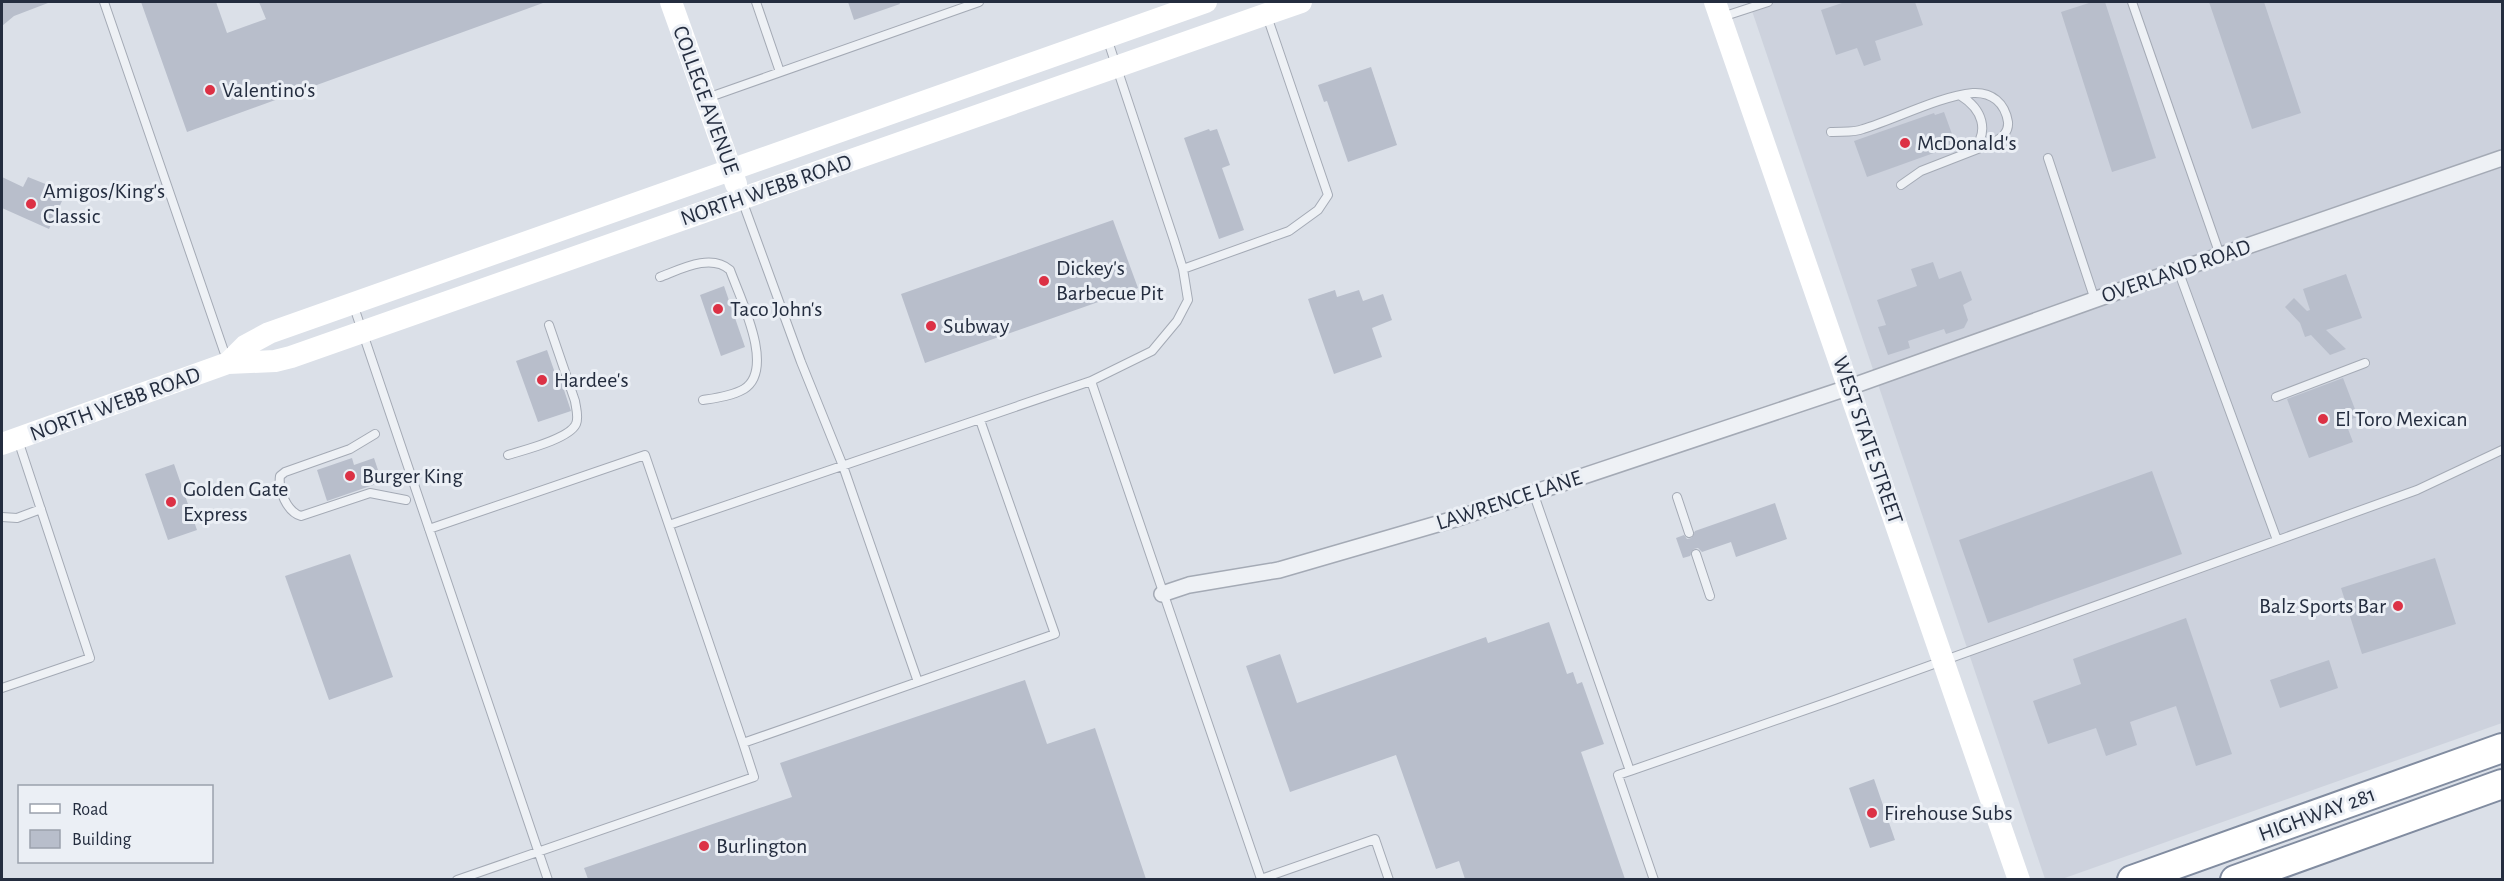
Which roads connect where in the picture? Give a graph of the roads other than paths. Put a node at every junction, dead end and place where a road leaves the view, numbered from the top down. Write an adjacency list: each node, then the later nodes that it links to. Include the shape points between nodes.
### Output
1 (104, 2): 31 (lane)
2 (671, 2): 15 (main road, COLLEGE AVENUE)
3 (756, 2): 13 (lane)
4 (979, 2): 13 (lane)
5 (1206, 2): 11 (main road, NORTH WEBB ROAD)
6 (1301, 2): 10 (main road, NORTH WEBB ROAD)
7 (1768, 2): 9 (lane)
8 (2132, 2): 23 (lane)
9 (1718, 10): 34 (main road, WEST STATE STREET)
10 (1266, 14): 12 (main road, NORTH WEBB ROAD); 24 (lane, via 1328,195 1318,210 1289,231)
11 (1107, 37): 12 (lane); 20 (main road, NORTH WEBB ROAD)
12 (1116, 66): 22 (main road, NORTH WEBB ROAD); 24 (lane)
13 (780, 72): 15 (lane)
14 (1961, 96): 16 (lane, via 1860,131); 17 (lane, via 1975,108 1984,134); 17 (lane, via 1989,95 1998,100 2008,122 2003,136)
15 (706, 99): 20 (main road, COLLEGE AVENUE)
16 (1831, 132)
17 (1972, 151): 21 (lane, via 1921,171)
18 (2048, 158): 27 (lane)
19 (2502, 158): 23 (street, OVERLAND ROAD)
20 (731, 170): 22 (main road, COLLEGE AVENUE); 28 (main road, NORTH WEBB ROAD)
21 (1901, 185)
22 (741, 198): 30 (main road, NORTH WEBB ROAD); 42 (lane)
23 (2220, 255): 25 (street, OVERLAND ROAD)
24 (1183, 269): 33 (lane, via 1188,300 1177,321 1152,351)
25 (2178, 270): 27 (street, OVERLAND ROAD); 51 (lane)
26 (660, 277): 36 (lane, via 706,262 722,263 730,270 757,348 758,363 753,380 744,389)
27 (2095, 300): 34 (street, OVERLAND ROAD)
28 (352, 303): 30 (lane); 31 (main road, NORTH WEBB ROAD, via 257,338)
29 (549, 325): 41 (lane, via 575,401 576,424 561,437)
30 (363, 333): 31 (main road, NORTH WEBB ROAD, via 275,362); 49 (lane)
31 (228, 363): 39 (main road, NORTH WEBB ROAD)
32 (2365, 363): 35 (lane)
33 (1090, 381): 37 (lane); 53 (lane)
34 (1850, 387): 43 (street, LAWRENCE LANE); 55 (main road, WEST STATE STREET)
35 (2276, 397)
36 (703, 400)
37 (980, 420): 42 (lane); 56 (lane, via 1055,634)
38 (375, 434): 45 (lane, via 350,449 280,476 288,508 301,516 370,494)
39 (9, 441): 46 (lane)
40 (2502, 450): 51 (lane, via 2417,490)
41 (508, 455)
42 (843, 466): 48 (lane); 56 (lane)
43 (1533, 492): 53 (street, LAWRENCE LANE, via 1279,570 1189,585); 60 (lane)
44 (1677, 497): 50 (lane)
45 (406, 500)
46 (41, 509): 47 (lane, via 16,518); 57 (lane, via 90,658)
47 (2, 517)
48 (669, 525): 49 (lane, via 645,455); 58 (lane)
49 (429, 529): 62 (lane)
50 (1689, 533)
51 (2277, 540): 55 (lane)
52 (1696, 554): 54 (lane)
53 (1162, 594): 65 (lane)
54 (1710, 596)
55 (1944, 660): 60 (lane); 68 (main road, WEST STATE STREET)
56 (918, 682): 58 (lane)
57 (2, 688)
58 (743, 743): 62 (lane, via 754,777)
59 (2502, 748): 69 (highway, HIGHWAY 281)
60 (1630, 771): 67 (lane, via 1618,775)
61 (2502, 784): 70 (highway, HIGHWAY 281)
62 (539, 851): 63 (lane); 64 (lane)
63 (457, 879)
64 (548, 879)
65 (1261, 879): 66 (lane, via 1375,839)
66 (1389, 879)
67 (1654, 879)
68 (2019, 879)
69 (2132, 879)
70 (2235, 879)

